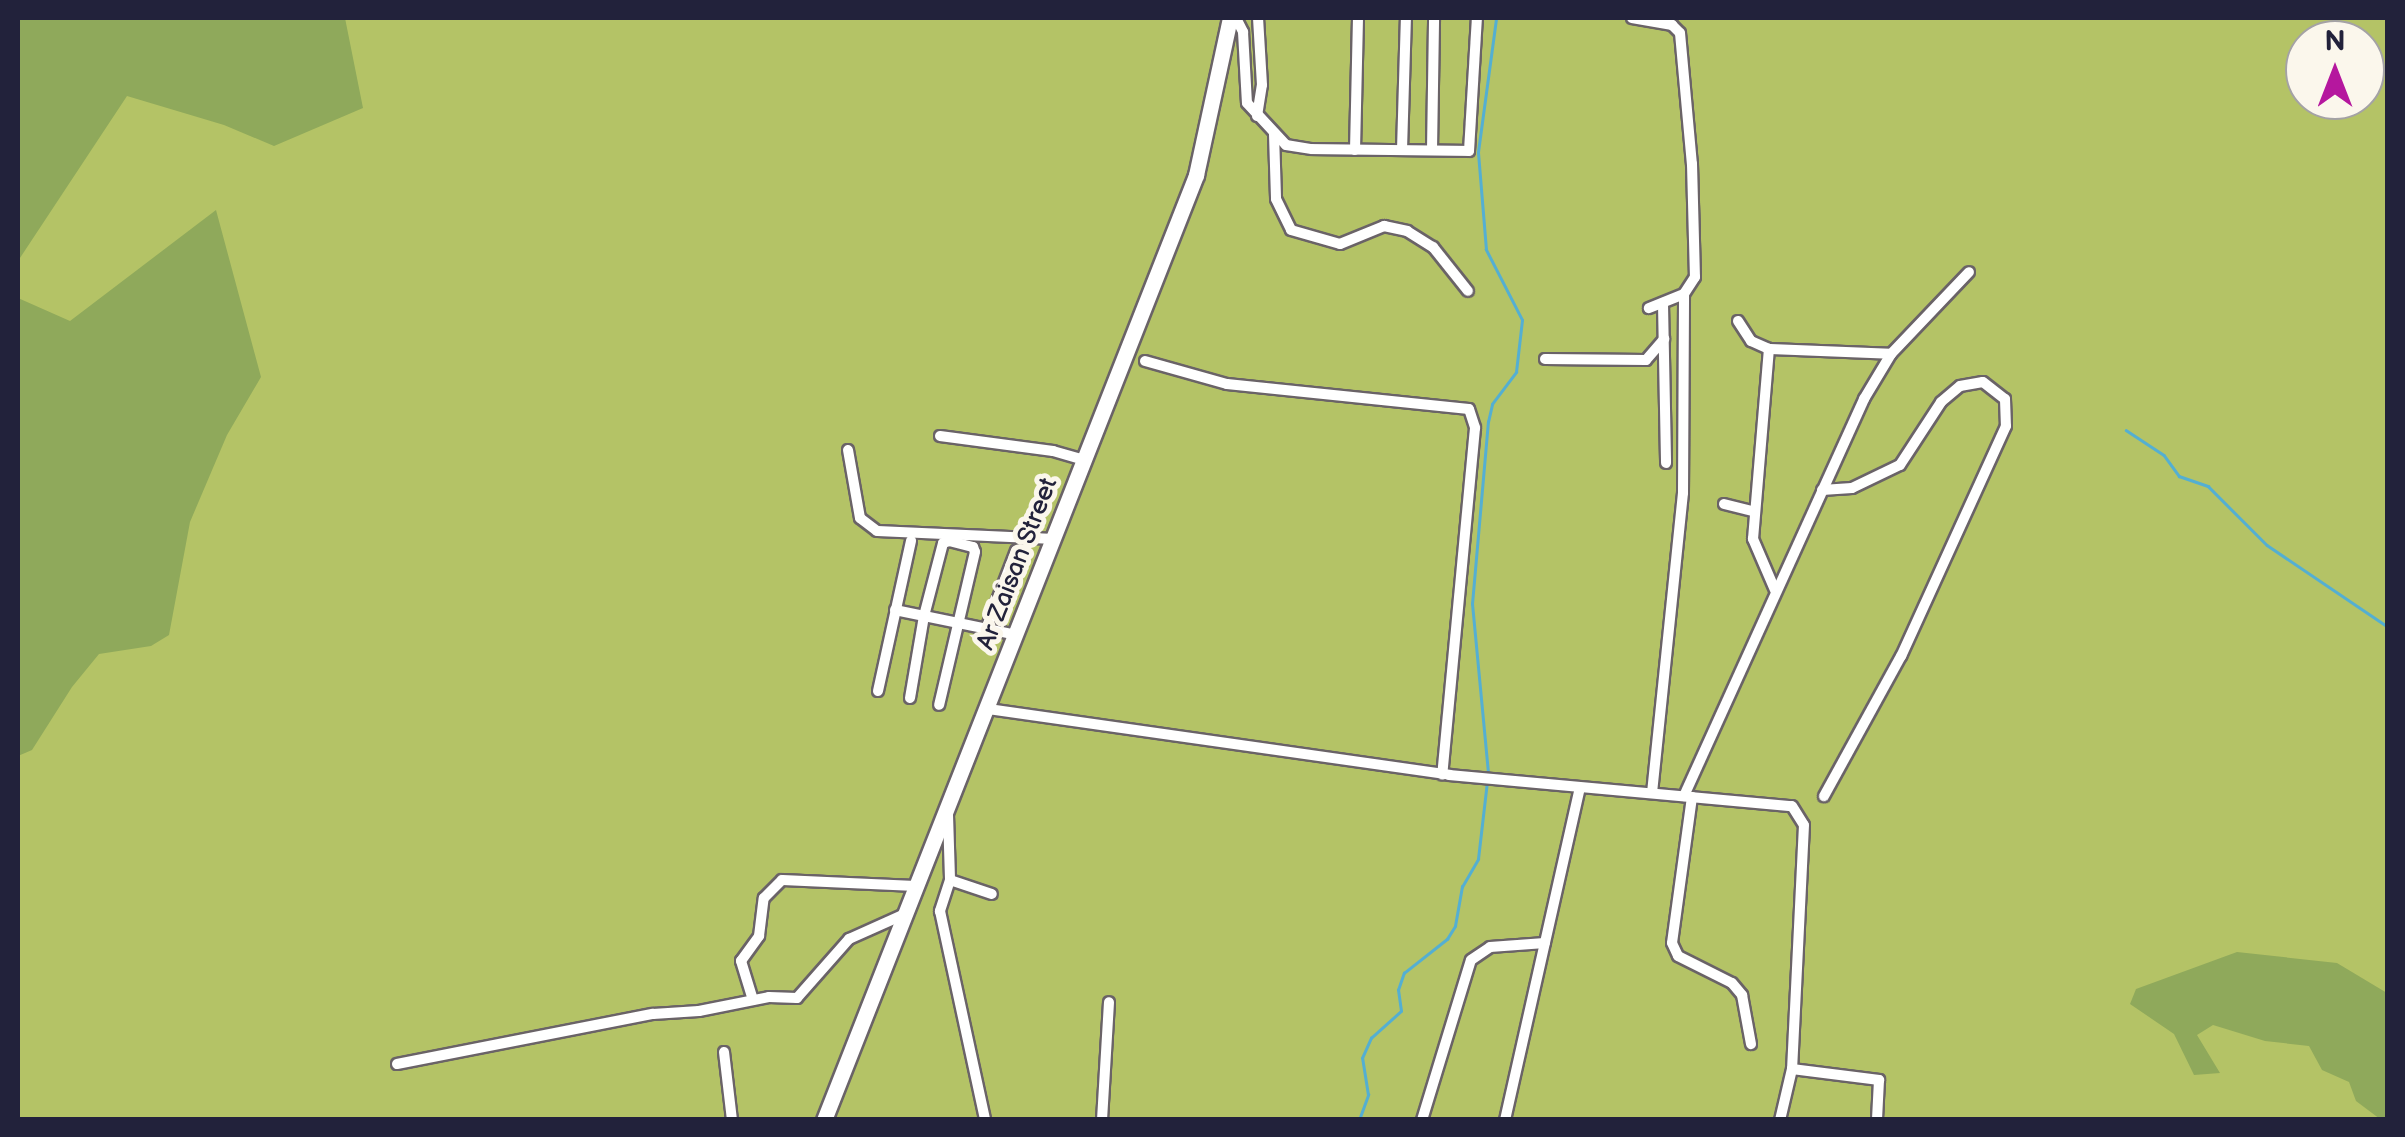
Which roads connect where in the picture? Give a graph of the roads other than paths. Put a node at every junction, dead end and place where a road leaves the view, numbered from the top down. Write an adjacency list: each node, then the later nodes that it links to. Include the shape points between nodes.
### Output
1 (1233, 18): 8 (street, via 1244,41 1245,99); 26 (street, Ar Zaisan Street, via 1200,166)
2 (1258, 18): 8 (street, via 1262,85)
3 (1358, 18): 10 (street)
4 (1406, 18): 11 (street)
5 (1434, 18): 12 (street)
6 (1477, 18): 12 (street, via 1469,152)
7 (1632, 18): 15 (street, via 1672,25 1680,33 1697,259)
8 (1256, 116): 9 (street)
9 (1274, 134): 10 (street, via 1294,148); 14 (street, via 1276,200 1290,230 1340,244 1384,226 1406,231 1432,247)
10 (1356, 150): 11 (street)
11 (1402, 150): 12 (street)
12 (1432, 150)
13 (1969, 272): 21 (street)
14 (1468, 291)
15 (1684, 294): 16 (street); 46 (street, via 1683,493)
16 (1663, 304): 17 (street); 19 (street)
17 (1649, 308)
18 (1738, 321): 20 (street, via 1752,341)
19 (1664, 339): 22 (street, via 1646,360); 27 (street)
20 (1769, 349): 21 (street); 30 (street)
21 (1891, 354): 28 (street)
22 (1545, 359)
23 (1145, 361): 44 (street, via 1227,384 1470,409 1474,428)
24 (940, 436): 26 (street)
25 (848, 450): 31 (street, via 860,518 877,531)
26 (1085, 460): 31 (street, Ar Zaisan Street)
27 (1666, 462)
28 (1822, 490): 34 (street); 48 (street, via 1852,488 1900,465 1941,402 1960,386 1983,382 2005,399 2006,426 1901,656)
29 (1724, 504): 30 (street)
30 (1753, 511): 34 (street, via 1753,539)
31 (1055, 539): 39 (street, Ar Zaisan Street)
32 (910, 540): 35 (street)
33 (1016, 551): 38 (street)
34 (1776, 590): 47 (street)
35 (895, 610): 36 (street); 40 (street)
36 (924, 616): 37 (street); 37 (street, via 942,543 948,541 975,549); 41 (street)
37 (956, 622): 38 (street); 42 (street)
38 (986, 628): 39 (street)
39 (1018, 635): 43 (street, Ar Zaisan Street)
40 (878, 691)
41 (910, 698)
42 (939, 705)
43 (988, 709): 44 (street); 49 (street, Ar Zaisan Street)
44 (1442, 774): 45 (street)
45 (1580, 788): 46 (street); 54 (street)
46 (1652, 794): 47 (street)
47 (1688, 796): 57 (street, via 1672,943 1678,956 1732,983 1742,995); 60 (street, via 1792,806 1803,818)
48 (1824, 796)
49 (947, 809): 50 (street); 51 (street, Ar Zaisan Street)
50 (950, 880): 52 (street); 63 (street, via 940,911)
51 (916, 886): 53 (street, Ar Zaisan Street); 55 (street, via 782,880 764,898 759,936 742,961)
52 (992, 894)
53 (906, 913): 55 (street, via 849,939 797,998); 62 (street, Ar Zaisan Street)
54 (1545, 943): 65 (street, via 1490,947 1471,960); 66 (street)
55 (752, 1000): 59 (street)
56 (1109, 1002): 64 (street)
57 (1751, 1044)
58 (724, 1052): 61 (street)
59 (398, 1064)
60 (1792, 1068): 67 (street); 68 (street, via 1879,1080)
61 (732, 1120)
62 (824, 1120)
63 (985, 1120)
64 (1102, 1120)
65 (1422, 1120)
66 (1505, 1120)
67 (1780, 1120)
68 (1877, 1120)

